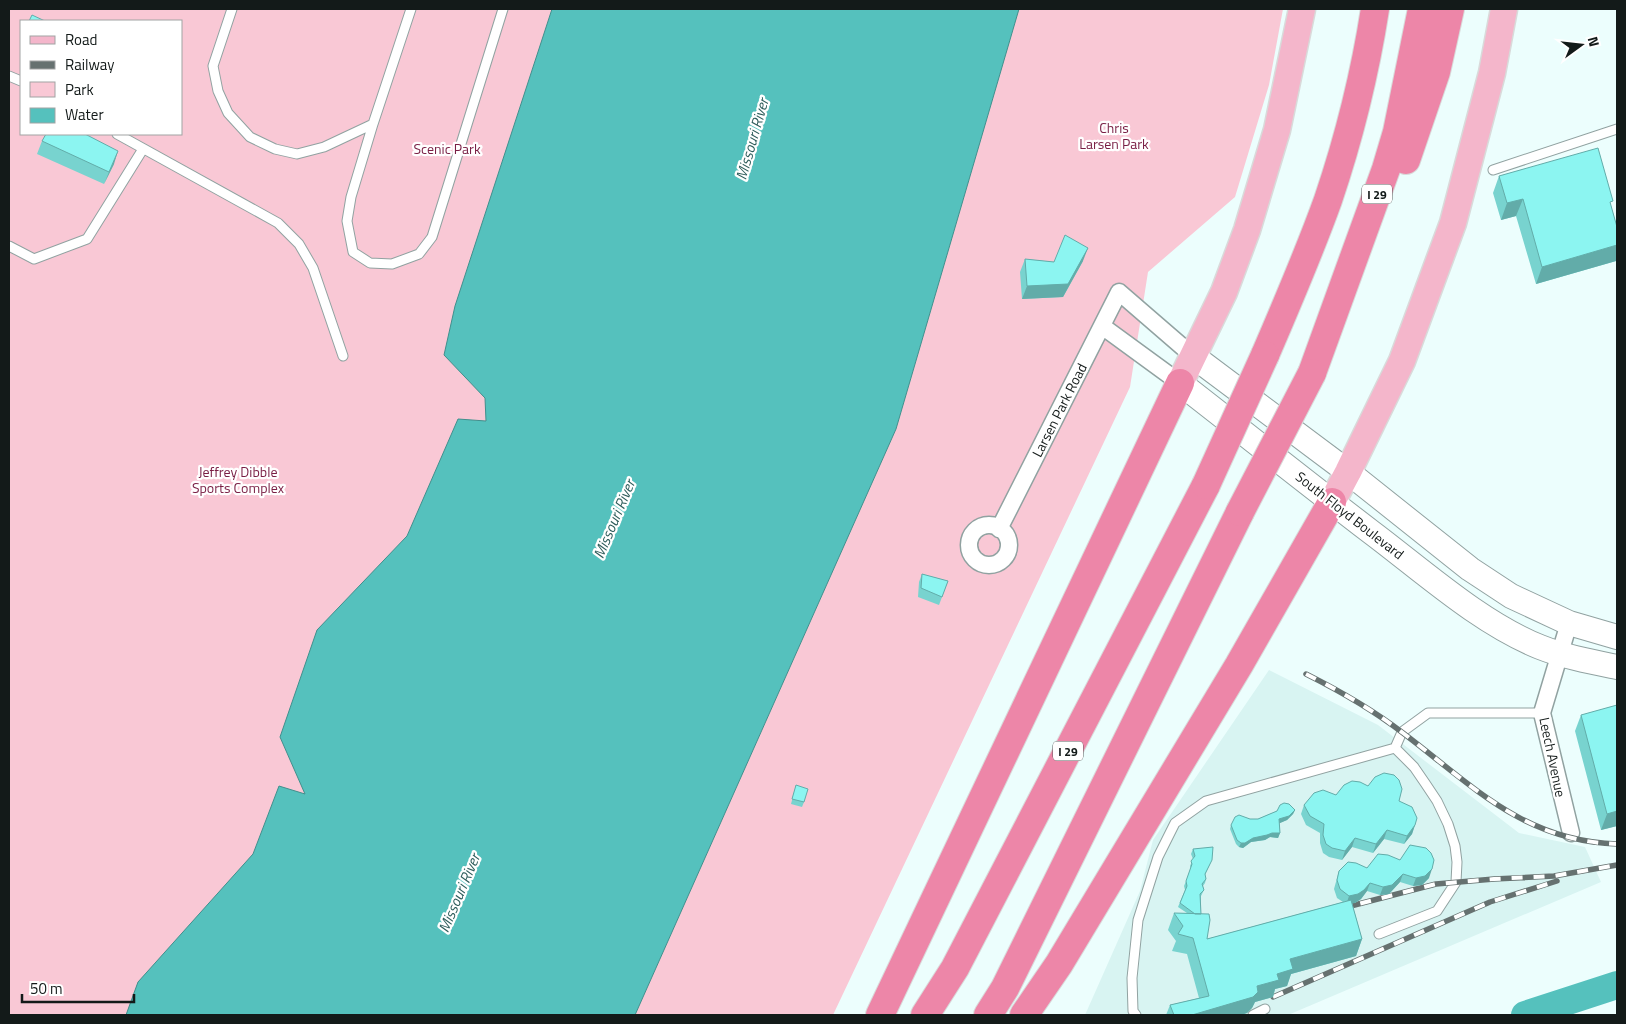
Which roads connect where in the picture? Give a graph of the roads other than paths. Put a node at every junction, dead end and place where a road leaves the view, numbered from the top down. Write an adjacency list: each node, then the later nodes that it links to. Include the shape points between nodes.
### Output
1 (232, 9): 9 (lane, via 213,66 218,91 228,113 250,137 275,149 297,154)
2 (411, 9): 9 (lane)
3 (503, 9): 9 (lane, via 432,237 419,254 392,264 370,263 353,252 347,221)
4 (1302, 9): 18 (main road, via 1277,130 1247,230 1224,292)
5 (1375, 9): 33 (highway, I 29, bridge, via 1346,143 1328,200 1265,355 1206,485 955,968)
6 (1422, 9): 14 (highway, I 29, via 1397,132)
7 (1450, 9): 14 (highway, via 1436,72 1399,182)
8 (1504, 9): 20 (main road, via 1492,73 1453,223 1402,361)
9 (373, 124)
10 (1617, 128): 13 (lane)
11 (119, 135): 12 (lane)
12 (143, 148): 15 (lane, via 87,239 34,259); 17 (lane, via 278,222 299,244 313,268)
13 (1492, 170)
14 (1365, 229): 34 (highway, I 29, bridge, via 1312,373 1005,988)
15 (9, 246)
16 (1102, 326): 18 (street, Larsen Park Road, via 1119,292); 19 (street, South Floyd Boulevard); 22 (street, Larsen Park Road)
17 (343, 356)
18 (1193, 356): 19 (main road); 20 (main road)
19 (1180, 382): 21 (main road, South Floyd Boulevard); 32 (highway)
20 (1348, 472): 21 (main road); 23 (main road, via 1470,569 1511,596)
21 (1332, 502): 25 (main road, South Floyd Boulevard, via 1470,606 1510,632); 35 (highway, via 1223,691 1059,964)
22 (999, 529)
23 (1569, 623): 24 (main road); 25 (street, Leech Avenue)
24 (1617, 637)
25 (1560, 653): 26 (main road, South Floyd Boulevard); 27 (street, Leech Avenue)
26 (1617, 667)
27 (1542, 714): 28 (lane, via 1428,713 1402,732); 29 (street, Leech Avenue)
28 (1395, 748): 30 (lane, via 1414,767 1448,824 1455,846 1456,882 1437,911); 36 (lane, via 1206,801 1175,823 1158,857 1138,920 1132,978)
29 (1571, 834)
30 (1379, 934)
31 (1265, 1009): 37 (lane)
32 (880, 1015)
33 (925, 1015)
34 (988, 1015)
35 (1024, 1015)
36 (1136, 1015)
37 (1253, 1015)

